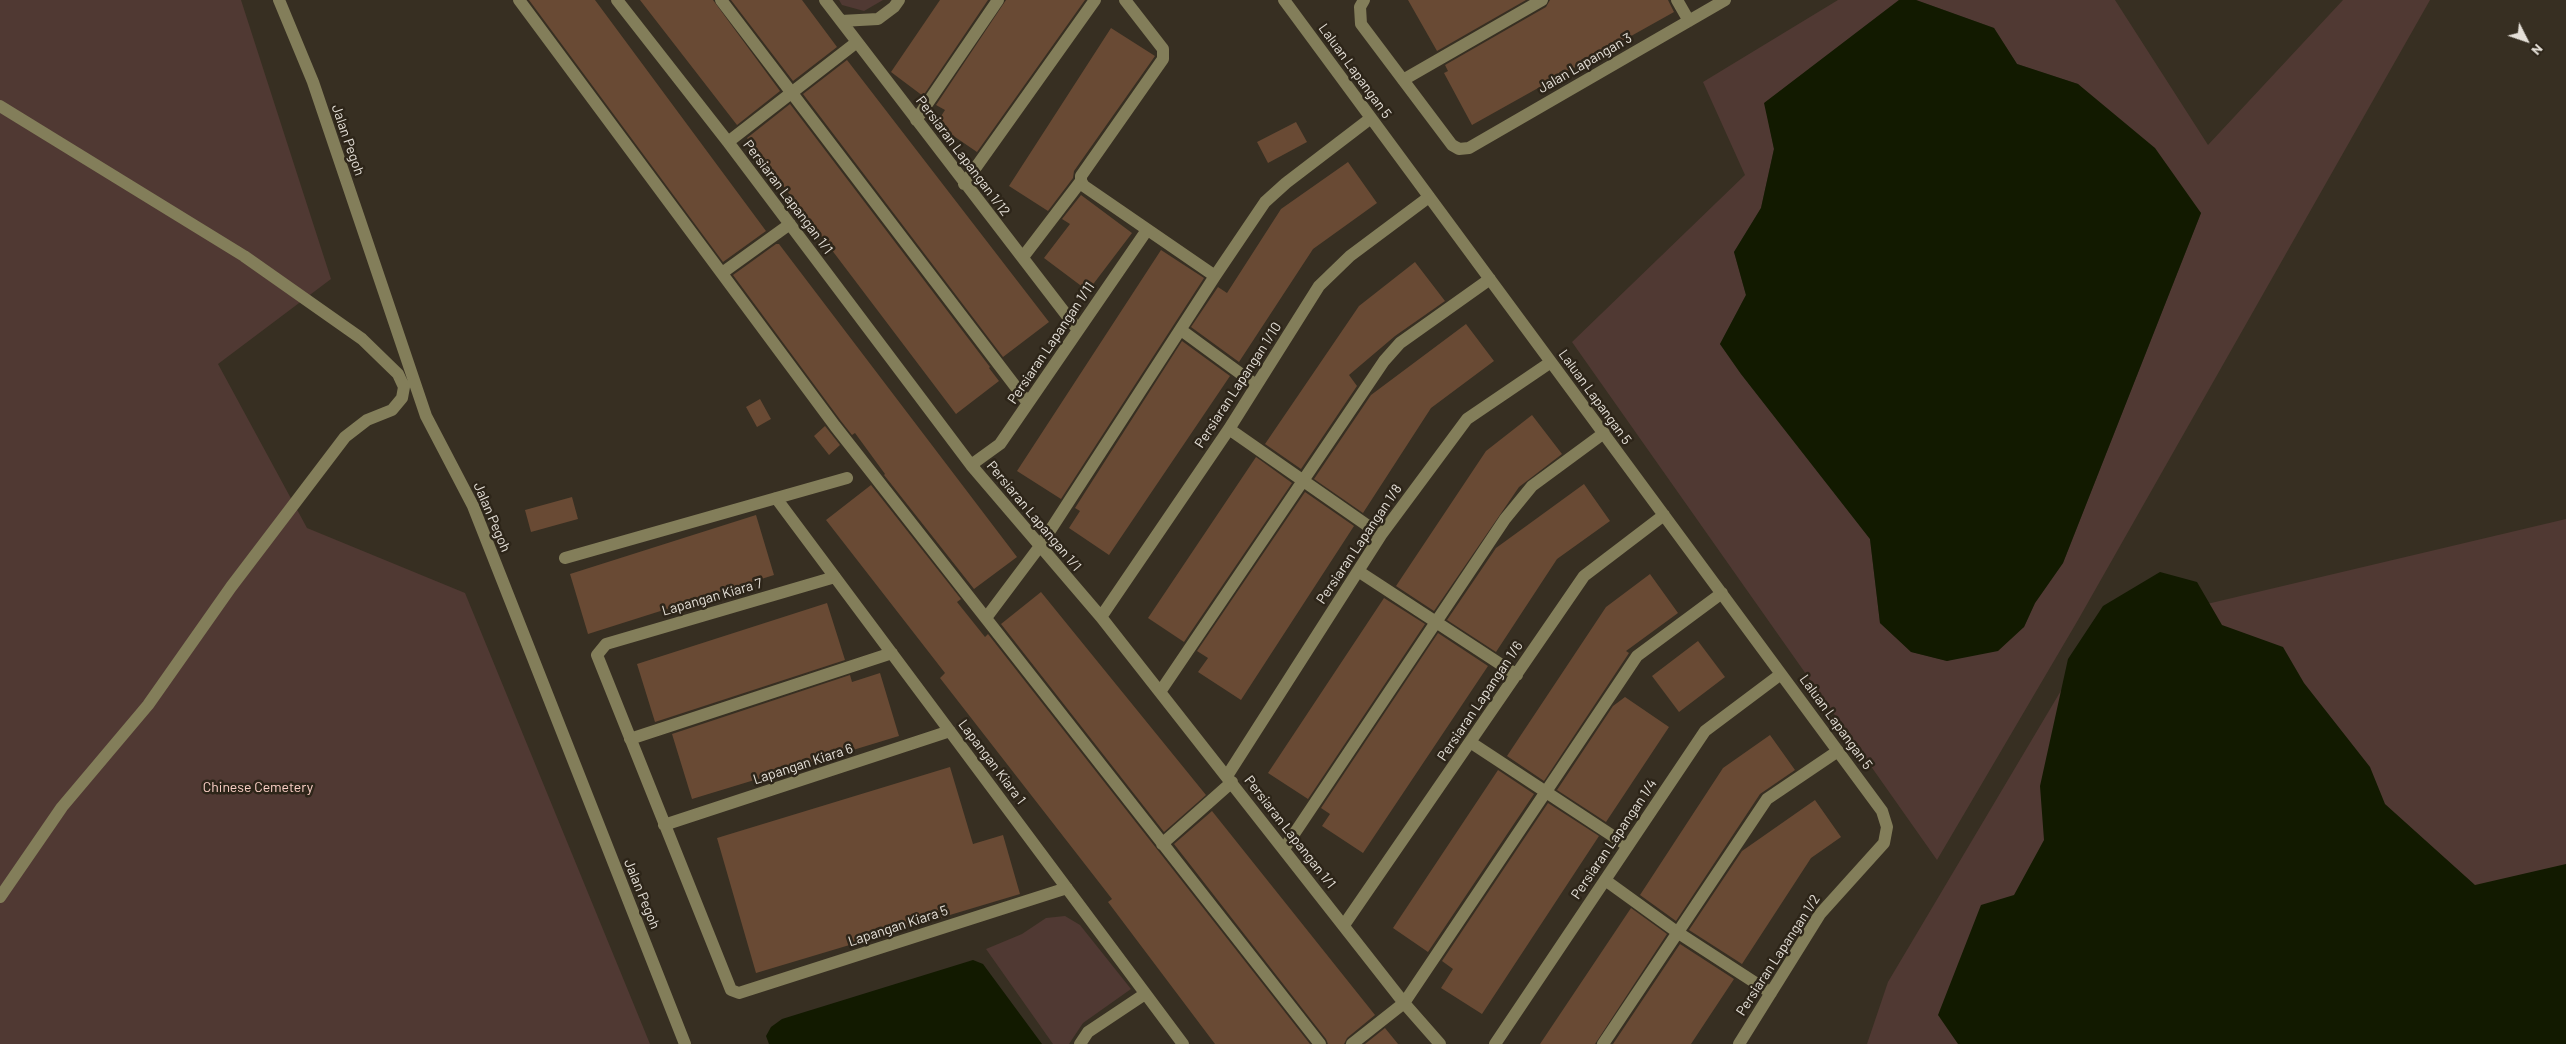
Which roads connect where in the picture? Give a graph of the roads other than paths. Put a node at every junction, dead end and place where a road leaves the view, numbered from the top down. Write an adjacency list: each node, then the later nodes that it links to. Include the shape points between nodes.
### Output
1 (279, 0): 77 (street, Jalan Pegoh, via 312,82 426,416 472,506)
2 (519, 0): 30 (street)
3 (617, 0): 23 (street, Persiaran Lapangan 1/1)
4 (721, 0): 19 (street)
5 (825, 0): 15 (street, Persiaran Lapangan 1/12)
6 (899, 0): 15 (street, via 878,19)
7 (998, 0): 22 (street)
8 (1095, 0): 25 (street)
9 (1125, 0): 24 (street, via 1163,48 1163,59 1081,176)
10 (1284, 0): 21 (street, Laluan Lapangan 5)
11 (1364, 0): 18 (street, via 1360,7 1361,24)
12 (1542, 0): 18 (street)
13 (1677, 0): 16 (street)
14 (1725, 0): 16 (street, Jalan Lapangan 3)
15 (841, 21): 17 (street, Persiaran Lapangan 1/12)
16 (1689, 21): 18 (street, Jalan Lapangan 3, via 1469,148 1459,149 1452,145)
17 (857, 42): 19 (street); 22 (street, Persiaran Lapangan 1/12)
18 (1403, 80)
19 (791, 94): 23 (street); 37 (street)
20 (0, 106): 71 (street, via 244,256 362,339 398,374 404,387 402,398 392,410 368,420 345,437 231,587 148,705 62,807)
21 (1371, 118): 26 (street, Laluan Lapangan 5); 31 (street, via 1265,202)
22 (916, 120): 25 (street, Persiaran Lapangan 1/12)
23 (728, 142): 27 (street, Persiaran Lapangan 1/1)
24 (1081, 181): 28 (street); 29 (street)
25 (964, 184): 29 (street, Persiaran Lapangan 1/12)
26 (1429, 196): 32 (street, Laluan Lapangan 5); 36 (street, Persiaran Lapangan 1/10, via 1350,256 1319,286)
27 (790, 224): 30 (street); 40 (street, Persiaran Lapangan 1/1)
28 (1147, 230): 31 (street); 33 (street, Persiaran Lapangan 1/11)
29 (1023, 258): 33 (street, Persiaran Lapangan 1/12)
30 (722, 272): 52 (street, via 835,426)
31 (1215, 276): 34 (street)
32 (1490, 279): 35 (street, Laluan Lapangan 5); 42 (street, via 1400,343 1384,361)
33 (1078, 330): 37 (street, Persiaran Lapangan 1/11)
34 (1181, 330): 36 (street); 46 (street)
35 (1551, 362): 39 (street, Laluan Lapangan 5); 45 (street, Persiaran Lapangan 1/8, via 1467,419)
36 (1256, 385): 38 (street, Persiaran Lapangan 1/10)
37 (1028, 403): 40 (street, Persiaran Lapangan 1/11, via 1000,444)
38 (1229, 429): 42 (street); 51 (street, Persiaran Lapangan 1/10)
39 (1604, 433): 44 (street, Laluan Lapangan 5); 53 (street, via 1532,486 1505,519)
40 (971, 465): 46 (street, Persiaran Lapangan 1/1)
41 (847, 478): 43 (street)
42 (1303, 480): 45 (street); 57 (street)
43 (776, 498): 47 (street); 49 (street, Lapangan Kiara 1)
44 (1664, 515): 50 (street, Laluan Lapangan 5); 56 (street, Persiaran Lapangan 1/6, via 1584,576)
45 (1381, 534): 48 (street, Persiaran Lapangan 1/8)
46 (1040, 546): 51 (street, Persiaran Lapangan 1/1); 52 (street)
47 (565, 558)
48 (1358, 571): 53 (street); 62 (street, Persiaran Lapangan 1/8)
49 (835, 577): 54 (street, Lapangan Kiara 1); 59 (street, Lapangan Kiara 7, via 606,644 597,656)
50 (1722, 593): 55 (street, Laluan Lapangan 5); 63 (street, via 1637,656)
51 (1100, 617): 57 (street, Persiaran Lapangan 1/1)
52 (986, 618): 66 (street)
53 (1436, 622): 56 (street); 68 (street)
54 (892, 653): 58 (street, Lapangan Kiara 1); 59 (street)
55 (1781, 674): 61 (street, Laluan Lapangan 5); 67 (street, Persiaran Lapangan 1/4, via 1705,731)
56 (1517, 675): 60 (street, Persiaran Lapangan 1/6)
57 (1160, 692): 62 (street, Persiaran Lapangan 1/1)
58 (950, 732): 65 (street, Lapangan Kiara 6); 70 (street, Lapangan Kiara 1)
59 (630, 739): 65 (street)
60 (1470, 742): 63 (street); 72 (street, Persiaran Lapangan 1/6)
61 (1838, 751): 64 (street, Laluan Lapangan 5); 73 (street, via 1766,799)
62 (1230, 779): 66 (street, Persiaran Lapangan 1/8); 68 (street, Persiaran Lapangan 1/1)
63 (1546, 792): 67 (street); 76 (street)
64 (1882, 811): 74 (street, Persiaran Lapangan 1/2, via 1887,826 1884,843 1820,914)
65 (664, 825): 70 (street, Lapangan Kiara 5, via 731,990 739,993)
66 (1162, 844): 80 (street)
67 (1628, 846): 69 (street, Persiaran Lapangan 1/4)
68 (1284, 848): 72 (street, Persiaran Lapangan 1/1)
69 (1605, 880): 73 (street); 83 (street, Persiaran Lapangan 1/4)
70 (1067, 888): 75 (street, Lapangan Kiara 1)
71 (0, 897)
72 (1344, 925): 76 (street, Persiaran Lapangan 1/1)
73 (1677, 932): 74 (street); 84 (street)
74 (1770, 992): 85 (street, Persiaran Lapangan 1/2)
75 (1145, 994): 78 (street, via 1088,1032); 79 (street, Lapangan Kiara 1)
76 (1404, 1003): 81 (street); 82 (street, Persiaran Lapangan 1/1)
77 (685, 1044)
78 (1080, 1044)
79 (1183, 1044)
80 (1320, 1044)
81 (1352, 1044)
82 (1440, 1044)
83 (1496, 1044)
84 (1603, 1044)
85 (1739, 1044)

